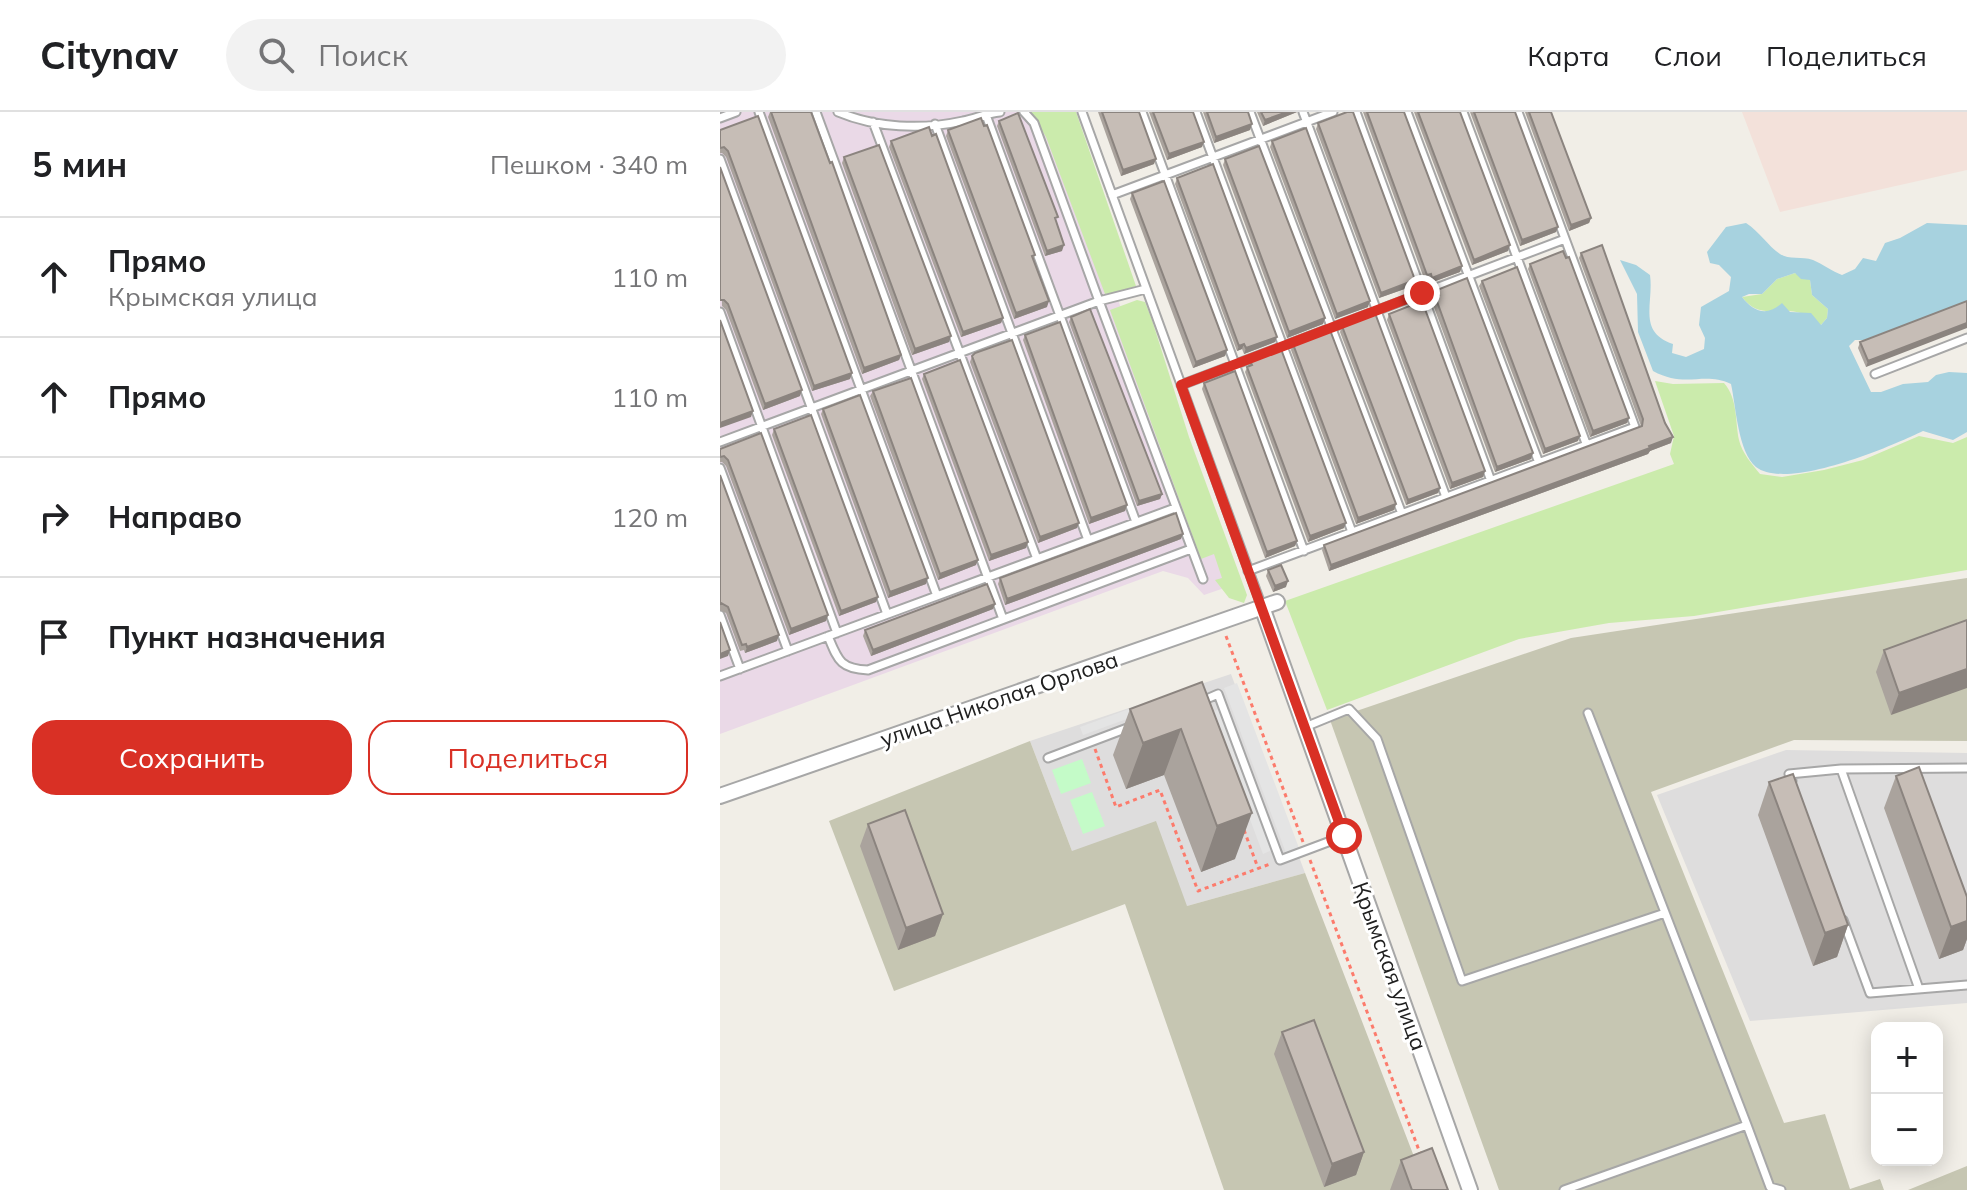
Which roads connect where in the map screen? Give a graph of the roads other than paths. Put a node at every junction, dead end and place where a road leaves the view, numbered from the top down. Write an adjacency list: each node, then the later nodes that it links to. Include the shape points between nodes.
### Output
1 (736, 112): 18 (lane)
2 (759, 112): 45 (lane)
3 (816, 112): 42 (lane)
4 (838, 112): 19 (lane)
5 (1000, 112): 17 (lane)
6 (1024, 112): 32 (lane, via 1034,123)
7 (1082, 112): 26 (lane)
8 (1142, 112): 25 (lane)
9 (1196, 112): 23 (lane)
10 (1250, 112): 22 (lane)
11 (1303, 112): 20 (lane)
12 (1333, 112): 20 (lane)
13 (1356, 112): 31 (lane)
14 (1407, 112): 29 (lane)
15 (1463, 112): 28 (lane)
16 (1518, 112): 27 (lane)
17 (986, 115): 21 (lane); 35 (lane)
18 (720, 118)
19 (873, 122): 21 (lane); 40 (lane)
20 (1307, 122): 22 (lane); 33 (lane)
21 (935, 124): 37 (lane)
22 (1260, 138): 23 (lane); 36 (lane)
23 (1213, 155): 25 (lane); 39 (lane)
24 (720, 159): 46 (lane)
25 (1166, 173): 26 (lane); 41 (lane)
26 (1112, 195): 30 (lane)
27 (1565, 239): 28 (lane); 49 (lane, via 1635,427)
28 (1518, 257): 29 (lane); 49 (lane)
29 (1468, 276): 31 (lane); 50 (lane)
30 (1146, 289): 32 (lane); 44 (lane)
31 (1422, 293): 33 (lane); 52 (lane)
32 (1099, 301): 35 (lane); 54 (lane)
33 (1376, 311): 36 (lane); 53 (lane)
34 (720, 312): 47 (lane)
35 (1060, 316): 37 (lane); 56 (lane)
36 (1332, 328): 39 (lane); 55 (lane)
37 (1011, 334): 40 (lane); 58 (lane)
38 (1967, 338): 43 (lane)
39 (1282, 346): 41 (lane); 57 (lane)
40 (959, 353): 42 (lane); 61 (lane)
41 (1236, 364): 44 (lane); 60 (lane)
42 (912, 370): 45 (lane); 63 (lane)
43 (1875, 374)
44 (1181, 385): 62 (lane)
45 (862, 389): 46 (lane); 65 (lane)
46 (812, 407): 47 (lane); 68 (lane)
47 (761, 426): 48 (lane); 71 (lane)
48 (720, 442)
49 (1587, 446): 50 (lane)
50 (1539, 463): 52 (lane)
51 (720, 468): 72 (lane)
52 (1491, 481): 53 (lane)
53 (1446, 497): 55 (lane)
54 (1175, 508): 56 (lane); 59 (lane)
55 (1402, 514): 57 (lane)
56 (1136, 522): 58 (lane)
57 (1352, 532): 60 (lane)
58 (1088, 540): 61 (lane)
59 (1191, 549): 64 (lane); 70 (lane)
60 (1304, 551): 62 (lane)
61 (1037, 559): 63 (lane)
62 (1248, 571): 67 (lane)
63 (987, 578): 65 (lane); 70 (lane)
64 (1203, 579)
65 (937, 596): 68 (lane)
66 (1277, 602): 67 (street, улица Николая Орлова)
67 (1262, 607): 78 (street, Крымская улица); 83 (street, улица Николая Орлова)
68 (887, 614): 71 (lane)
69 (720, 615): 73 (lane)
70 (1003, 619): 71 (lane, via 868,670 850,669 838,660)
71 (832, 635): 72 (lane)
72 (788, 651): 73 (lane)
73 (740, 669): 74 (lane)
74 (720, 676)
75 (1196, 703): 84 (lane, via 1218,694 1280,860)
76 (1588, 713): 86 (lane)
77 (1137, 725): 79 (lane)
78 (1305, 727): 84 (street, Крымская улица); 86 (lane, via 1349,709 1377,739 1462,981)
79 (1048, 758)
80 (1967, 768): 81 (lane)
81 (1841, 769): 82 (lane, via 1789,774); 88 (lane)
82 (1795, 789)
83 (720, 796)
84 (1344, 836): 90 (street, Крымская улица)
85 (1838, 905): 88 (lane, via 1870,993)
86 (1665, 913): 89 (lane)
87 (1967, 985): 88 (lane)
88 (1919, 989)
89 (1747, 1125): 91 (lane); 92 (lane, via 1770,1187)
90 (1470, 1190)
91 (1564, 1190)
92 (1781, 1190)

